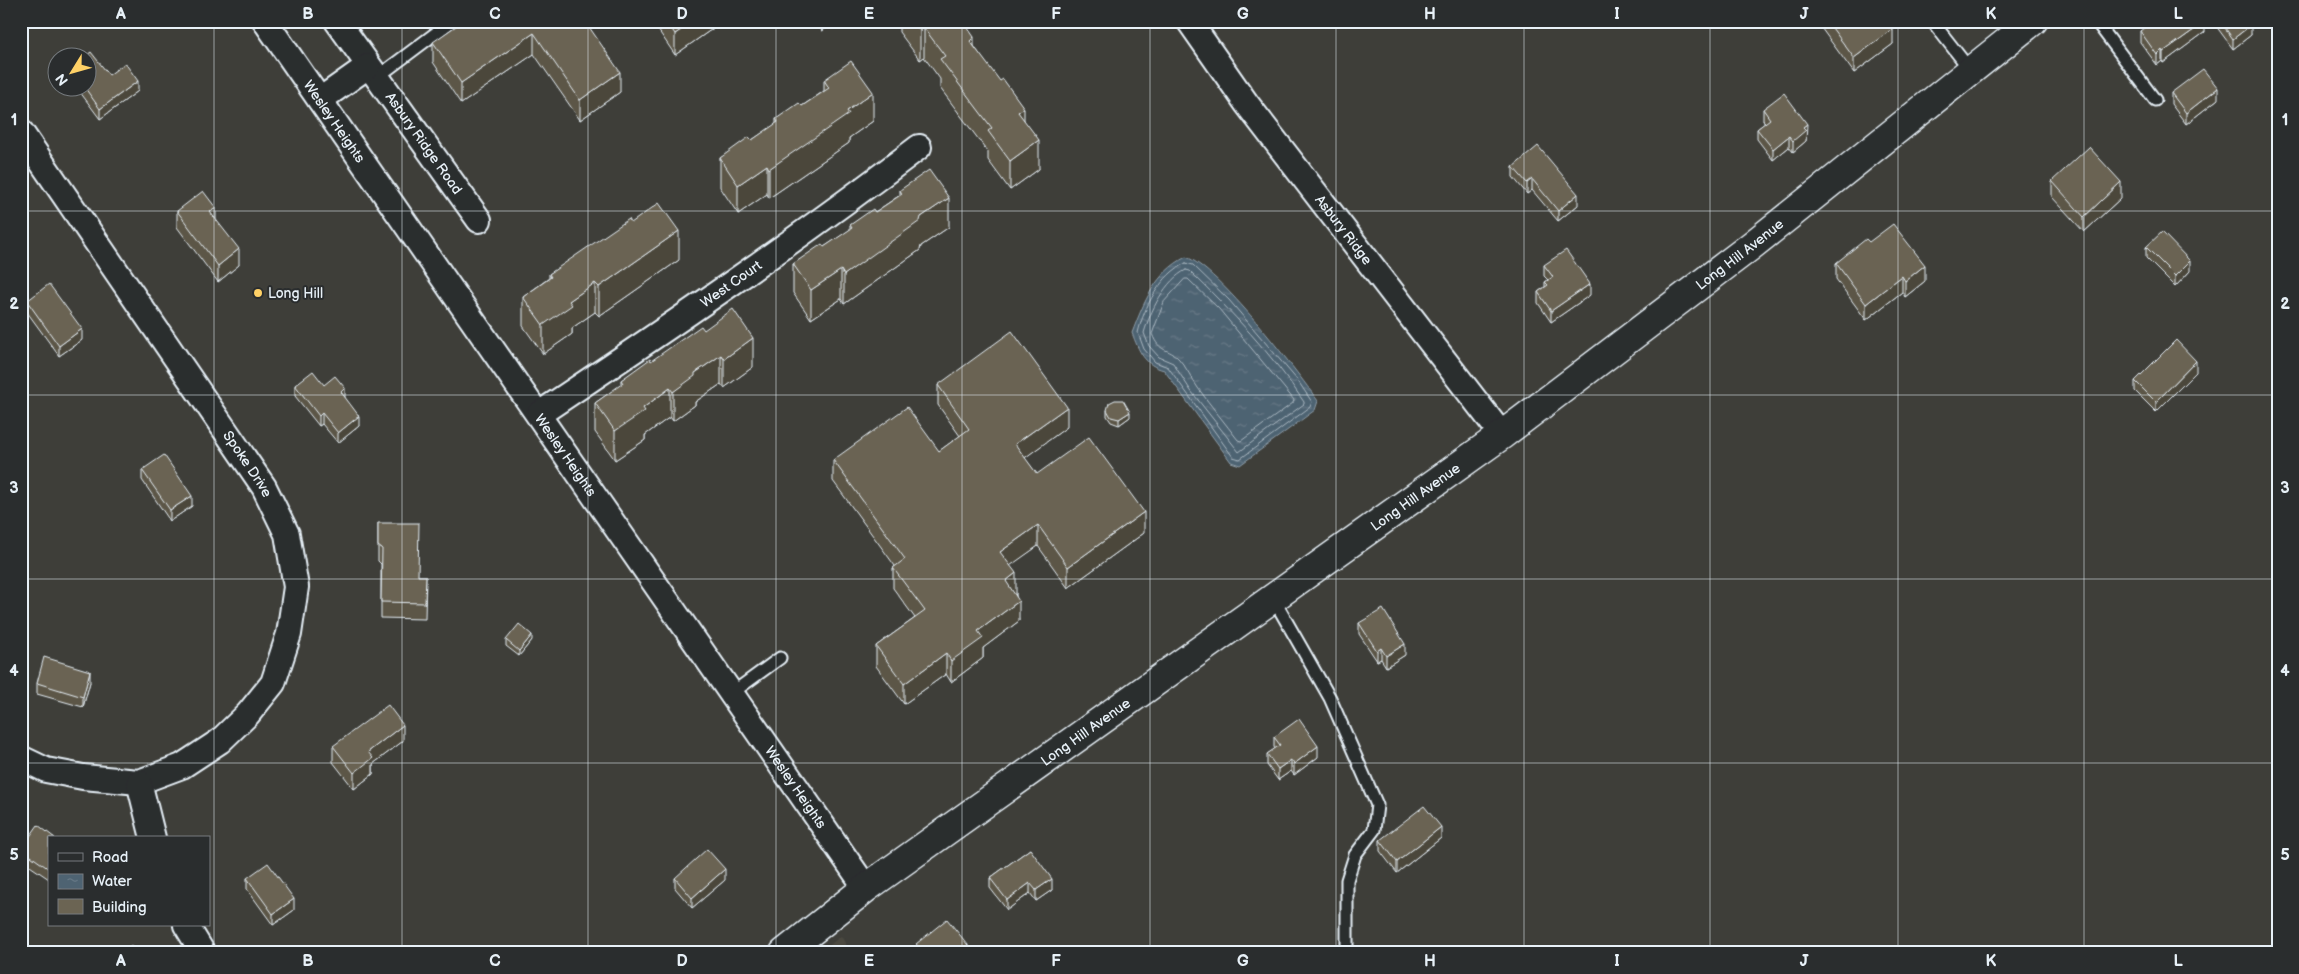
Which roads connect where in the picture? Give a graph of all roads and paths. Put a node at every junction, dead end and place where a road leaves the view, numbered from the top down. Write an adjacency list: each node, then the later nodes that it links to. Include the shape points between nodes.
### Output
1 (265, 21): 10 (street, Wesley Heights)
2 (337, 21): 9 (street, Asbury Ridge Road)
3 (452, 21): 9 (lane)
4 (1189, 21): 16 (street, Asbury Ridge, via 1247,104)
5 (1932, 21): 8 (lane)
6 (2033, 21): 8 (street, Long Hill Avenue)
7 (2096, 21): 11 (lane)
8 (1971, 71): 16 (street, Long Hill Avenue, via 1751,246)
9 (372, 72): 10 (street); 14 (street, Asbury Ridge Road)
10 (320, 100): 15 (street, Wesley Heights)
11 (2155, 100)
12 (21, 132): 21 (street, Spoke Drive, via 264,487 286,534 296,587 289,634 273,683 220,741 182,766)
13 (919, 147): 15 (street, West Court, via 715,297)
14 (479, 220)
15 (539, 414): 19 (street, Wesley Heights)
16 (1502, 435): 17 (street, Long Hill Avenue)
17 (1272, 598): 23 (street, Long Hill Avenue); 27 (lane, via 1330,698 1377,805 1374,830 1355,855 1346,880)
18 (780, 658): 19 (lane)
19 (732, 693): 23 (street, Wesley Heights)
20 (21, 758): 21 (street, Spoke Drive, via 46,770 73,776)
21 (139, 782): 22 (street)
22 (152, 836)
23 (866, 888): 26 (street, Long Hill Avenue)
24 (187, 926): 25 (street)
25 (203, 953)
26 (784, 953)
27 (1347, 953)

